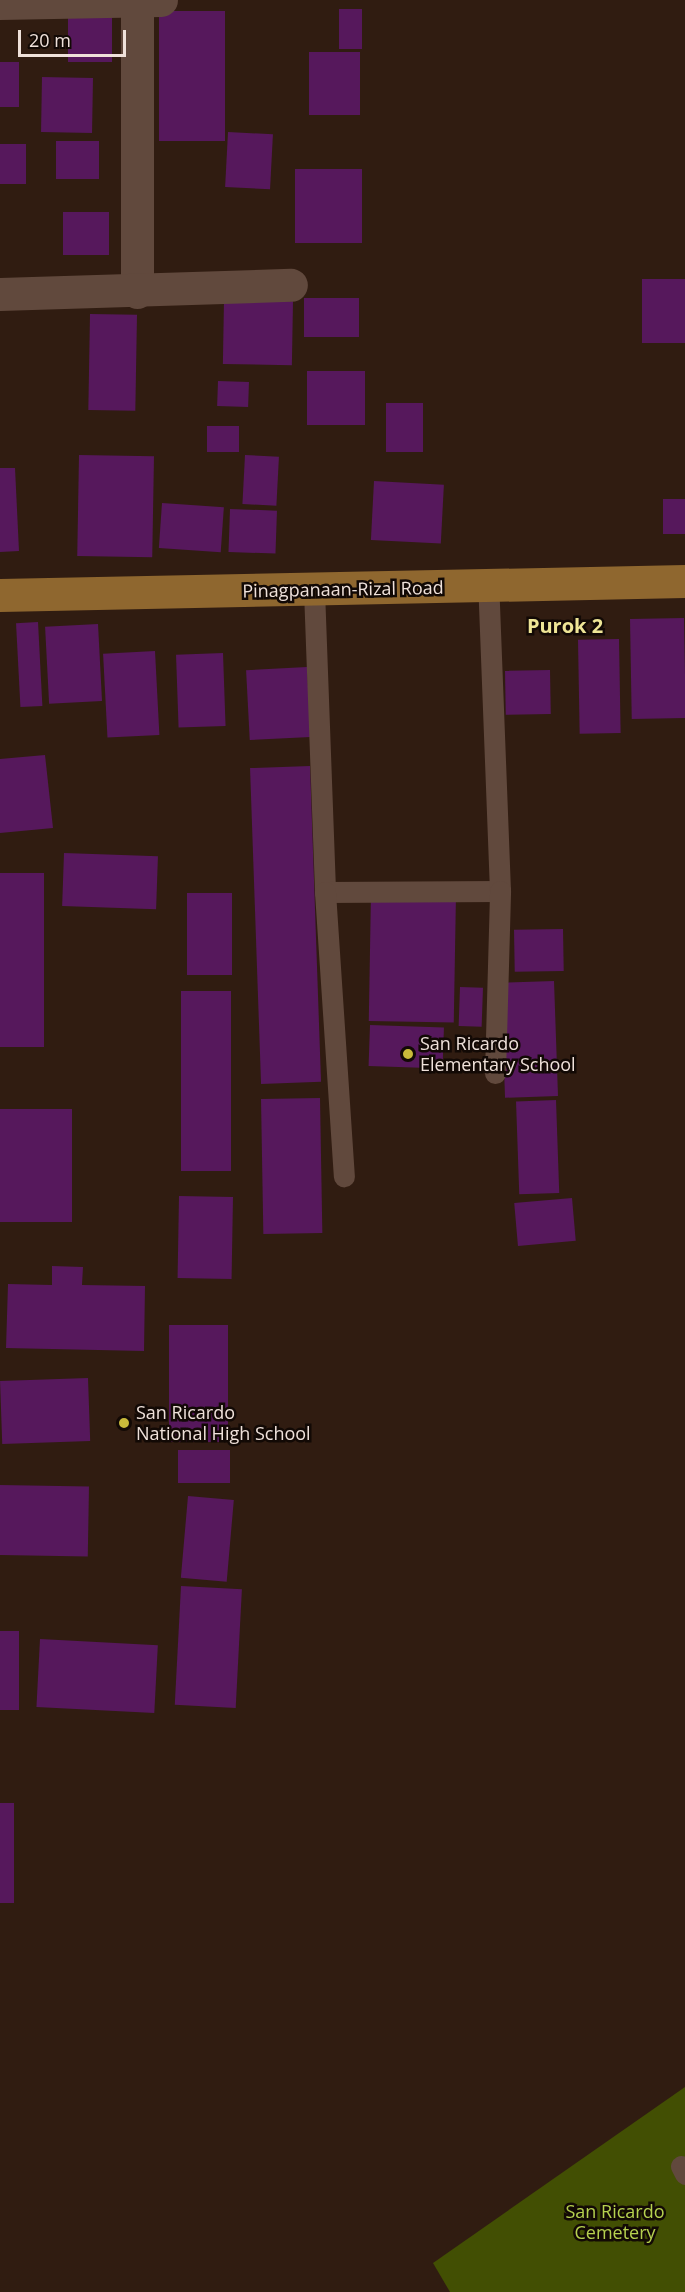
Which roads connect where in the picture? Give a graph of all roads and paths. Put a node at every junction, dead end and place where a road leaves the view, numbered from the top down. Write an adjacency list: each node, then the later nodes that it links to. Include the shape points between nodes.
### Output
1 (137, 0): 2 (street); 3 (street); 5 (street)
2 (161, 0)
3 (0, 3)
4 (291, 285): 5 (street)
5 (137, 292): 6 (street)
6 (0, 294)
7 (685, 581): 8 (main road, Pinagpanaan-Rizal Road)
8 (488, 585): 9 (main road, Pinagpanaan-Rizal Road); 11 (lane)
9 (314, 590): 10 (main road, Pinagpanaan-Rizal Road); 12 (lane)
10 (0, 595)
11 (501, 891): 12 (lane); 13 (lane)
12 (325, 892): 14 (lane)
13 (495, 1072)
14 (344, 1176)

